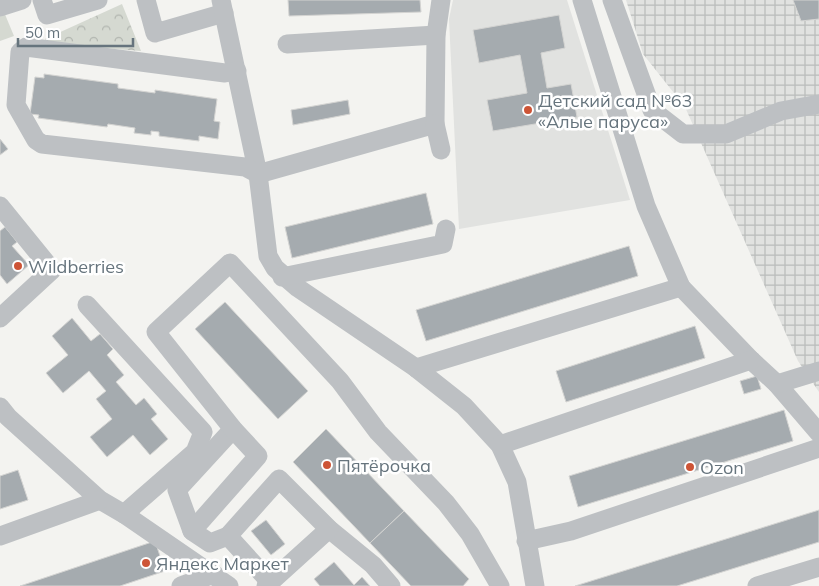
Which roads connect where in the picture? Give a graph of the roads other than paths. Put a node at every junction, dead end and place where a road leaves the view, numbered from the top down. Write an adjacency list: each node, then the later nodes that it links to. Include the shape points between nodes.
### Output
1 (22, 0): 9 (street)
2 (42, 0): 3 (street, via 47,14)
3 (98, 0)
4 (146, 0): 8 (street, via 155,32)
5 (441, 0): 10 (street)
6 (582, 0): 20 (street, via 646,206)
7 (612, 0): 13 (street, via 652,110 683,134 726,134 781,111)
8 (222, 6): 12 (street)
9 (0, 7)
10 (436, 34): 11 (street); 14 (street)
11 (287, 44)
12 (237, 71): 16 (street); 16 (street, via 26,47 20,52 16,105 36,140 42,144 245,167)
13 (819, 104)
14 (435, 124): 15 (street); 16 (street)
15 (441, 150)
16 (258, 174): 19 (street, via 268,256)
17 (0, 206): 22 (street, via 52,270)
18 (446, 229): 19 (street, via 443,244)
19 (282, 277): 24 (street)
20 (680, 287): 23 (street); 24 (street)
21 (87, 304): 33 (street, via 203,432 195,452)
22 (0, 318)
23 (751, 360): 26 (street); 30 (street)
24 (416, 368): 30 (street, via 464,406)
25 (819, 371): 26 (street)
26 (777, 384): 29 (street)
27 (3, 415): 32 (street)
28 (233, 429): 35 (street, via 178,490); 35 (street, via 258,456); 44 (street, via 156,332 230,263 340,381 378,432 446,503 470,534)
29 (819, 433)
30 (500, 445): 38 (street, via 517,482)
31 (819, 448): 38 (street, via 571,531)
32 (100, 500): 33 (street); 36 (street)
33 (124, 514): 40 (street)
34 (329, 529): 37 (street, via 279,479); 41 (street); 43 (street, via 373,565)
35 (192, 531): 37 (street, via 210,543)
36 (0, 536)
37 (228, 536): 41 (street)
38 (526, 541): 45 (street)
39 (819, 567): 46 (street)
40 (222, 580): 42 (street)
41 (268, 584)
42 (181, 586)
43 (391, 586)
44 (500, 586)
45 (535, 586)
46 (757, 586)

